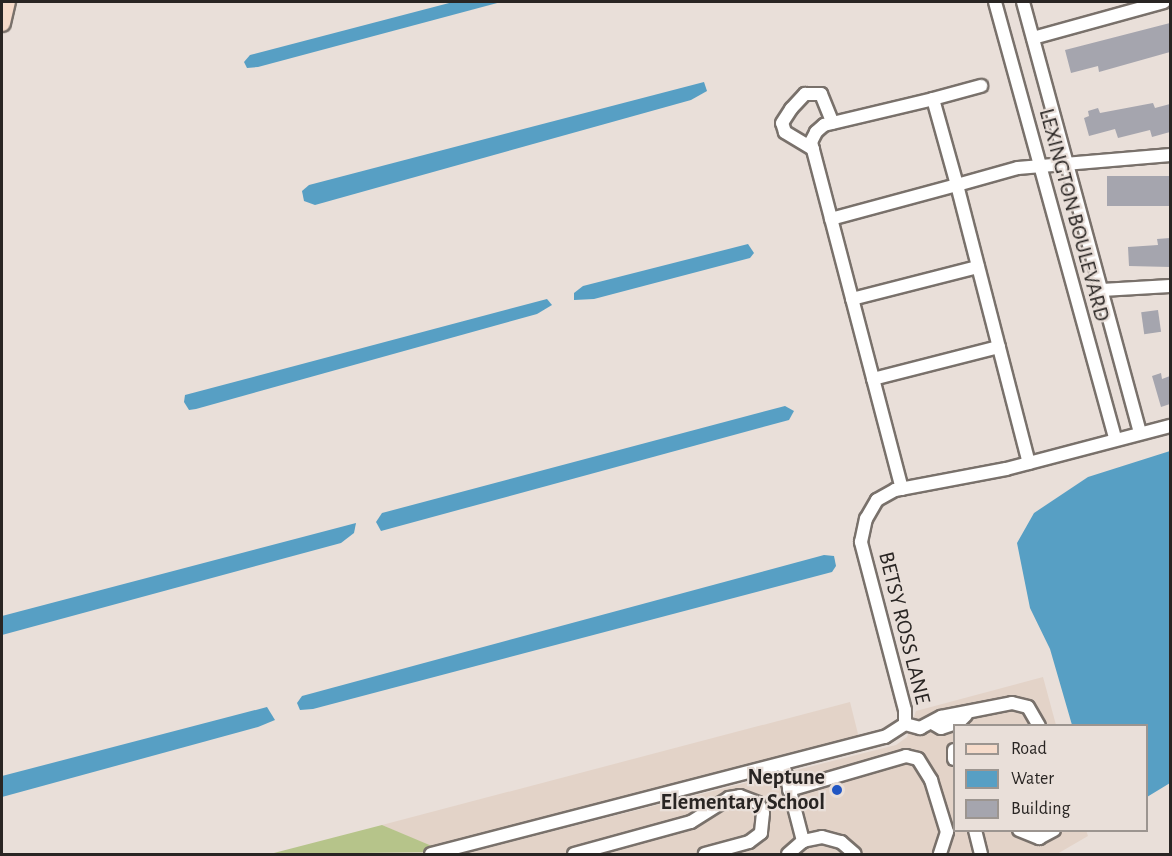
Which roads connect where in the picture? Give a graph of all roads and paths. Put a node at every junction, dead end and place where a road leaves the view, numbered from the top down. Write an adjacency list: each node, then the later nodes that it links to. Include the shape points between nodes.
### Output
1 (7, 2): 5 (main road)
2 (995, 2): 13 (street, LEXINGTON BOULEVARD)
3 (1023, 2): 6 (street, LEXINGTON BOULEVARD)
4 (1164, 2): 6 (street)
5 (2, 22)
6 (1033, 38): 12 (street, LEXINGTON BOULEVARD)
7 (981, 86): 8 (street)
8 (933, 99): 9 (street); 14 (street)
9 (833, 123): 10 (street, via 816,132 811,142); 10 (street, via 821,94 805,94 791,109 782,123 785,132)
10 (813, 149): 15 (street)
11 (1170, 155): 12 (street)
12 (1066, 163): 13 (street); 18 (street, LEXINGTON BOULEVARD)
13 (1039, 166): 14 (street); 24 (street, LEXINGTON BOULEVARD)
14 (957, 185): 15 (street); 16 (street)
15 (831, 219): 19 (street)
16 (978, 267): 19 (street); 20 (street)
17 (1170, 286): 18 (street)
18 (1102, 290): 23 (street, LEXINGTON BOULEVARD)
19 (852, 299): 21 (street)
20 (999, 347): 21 (street); 25 (street)
21 (873, 379): 26 (street)
22 (1170, 426): 23 (street, BETSY ROSS LANE)
23 (1140, 432): 24 (street, BETSY ROSS LANE)
24 (1115, 439): 25 (street, BETSY ROSS LANE)
25 (1029, 463): 26 (street, BETSY ROSS LANE)
26 (902, 489): 27 (street, BETSY ROSS LANE, via 877,500 866,519 861,542)
27 (905, 724): 30 (street, via 920,728); 31 (street, BETSY ROSS LANE, via 885,737)
28 (955, 724): 29 (street, via 966,715 1012,703 1028,707)
29 (1038, 724)
30 (953, 725)
31 (783, 764): 32 (street); 37 (street, BETSY ROSS LANE)
32 (789, 790): 36 (street); 43 (street, via 906,756 918,759 932,780 947,832)
33 (975, 832): 44 (street)
34 (1022, 832): 35 (street, via 1039,838)
35 (1052, 832)
36 (803, 841): 41 (street); 42 (street, via 832,837)
37 (479, 849): 38 (street, BETSY ROSS LANE)
38 (430, 855)
39 (574, 855): 40 (street, via 691,822 729,798 741,796 758,803 763,813 761,833 749,842)
40 (705, 855)
41 (788, 855)
42 (855, 855)
43 (940, 855)
44 (981, 855)

